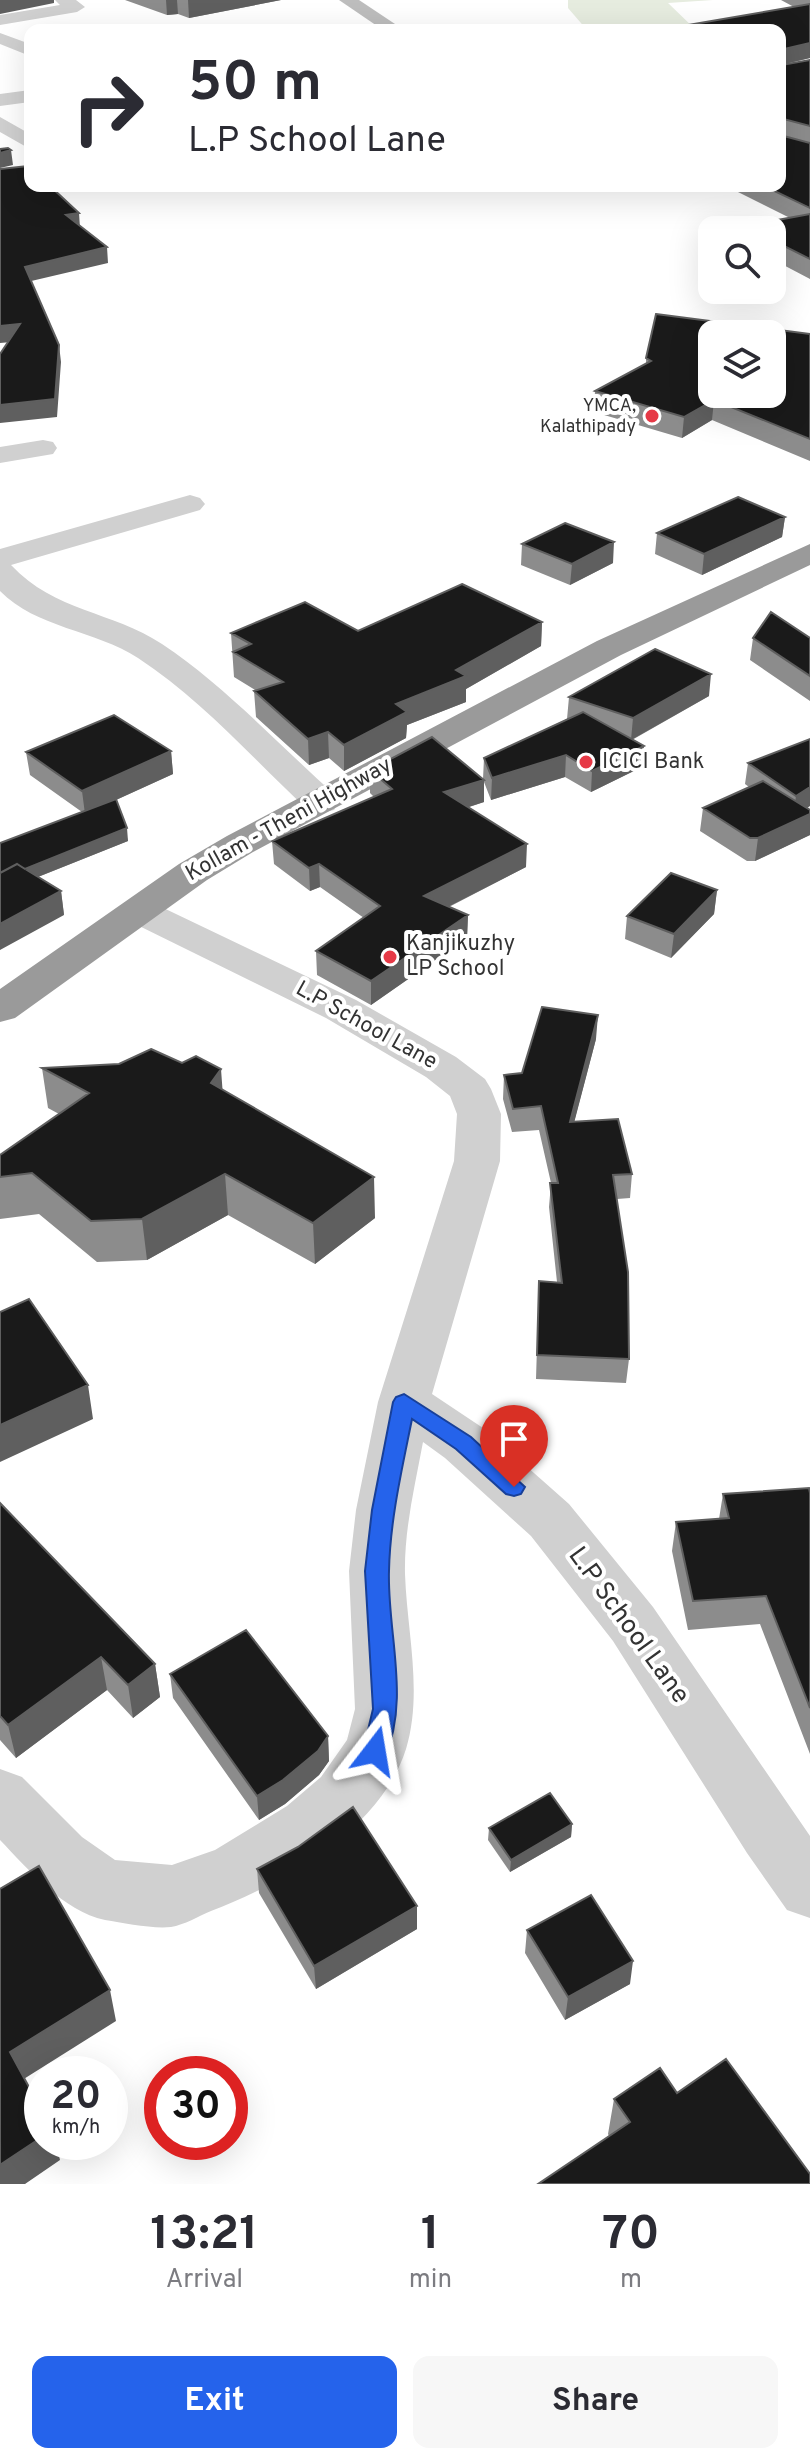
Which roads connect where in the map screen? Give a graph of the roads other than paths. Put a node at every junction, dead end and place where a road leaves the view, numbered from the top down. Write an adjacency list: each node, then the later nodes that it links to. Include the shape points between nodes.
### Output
1 (63, 0): 3 (street, via 77,7)
2 (347, 0): 4 (main road)
3 (0, 20)
4 (385, 24)
5 (0, 38): 6 (street)
6 (24, 48)
7 (24, 97): 8 (street)
8 (0, 100)
9 (0, 123): 10 (street)
10 (24, 139)
11 (43, 448): 12 (street)
12 (0, 455)
13 (190, 504): 15 (street)
14 (810, 553): 17 (highway, Kollam - Theni Highway, via 609,648)
15 (0, 559)
16 (0, 572): 17 (street, via 11,588 46,608 120,633 150,652)
17 (321, 802): 18 (highway, Kollam - Theni Highway, via 205,865)
18 (139, 911): 19 (highway, Kollam - Theni Highway); 20 (street, L.P School Lane, via 406,1044 469,1089 479,1114 477,1161)
19 (0, 1009)
20 (404, 1402): 21 (street, L.P School Lane, via 377,1571 385,1709 375,1751 343,1797 309,1827 235,1872 172,1896 103,1889 60,1858); 22 (street, L.P School Lane, via 464,1443 550,1520 633,1624)
21 (0, 1797)
22 (810, 1888)

